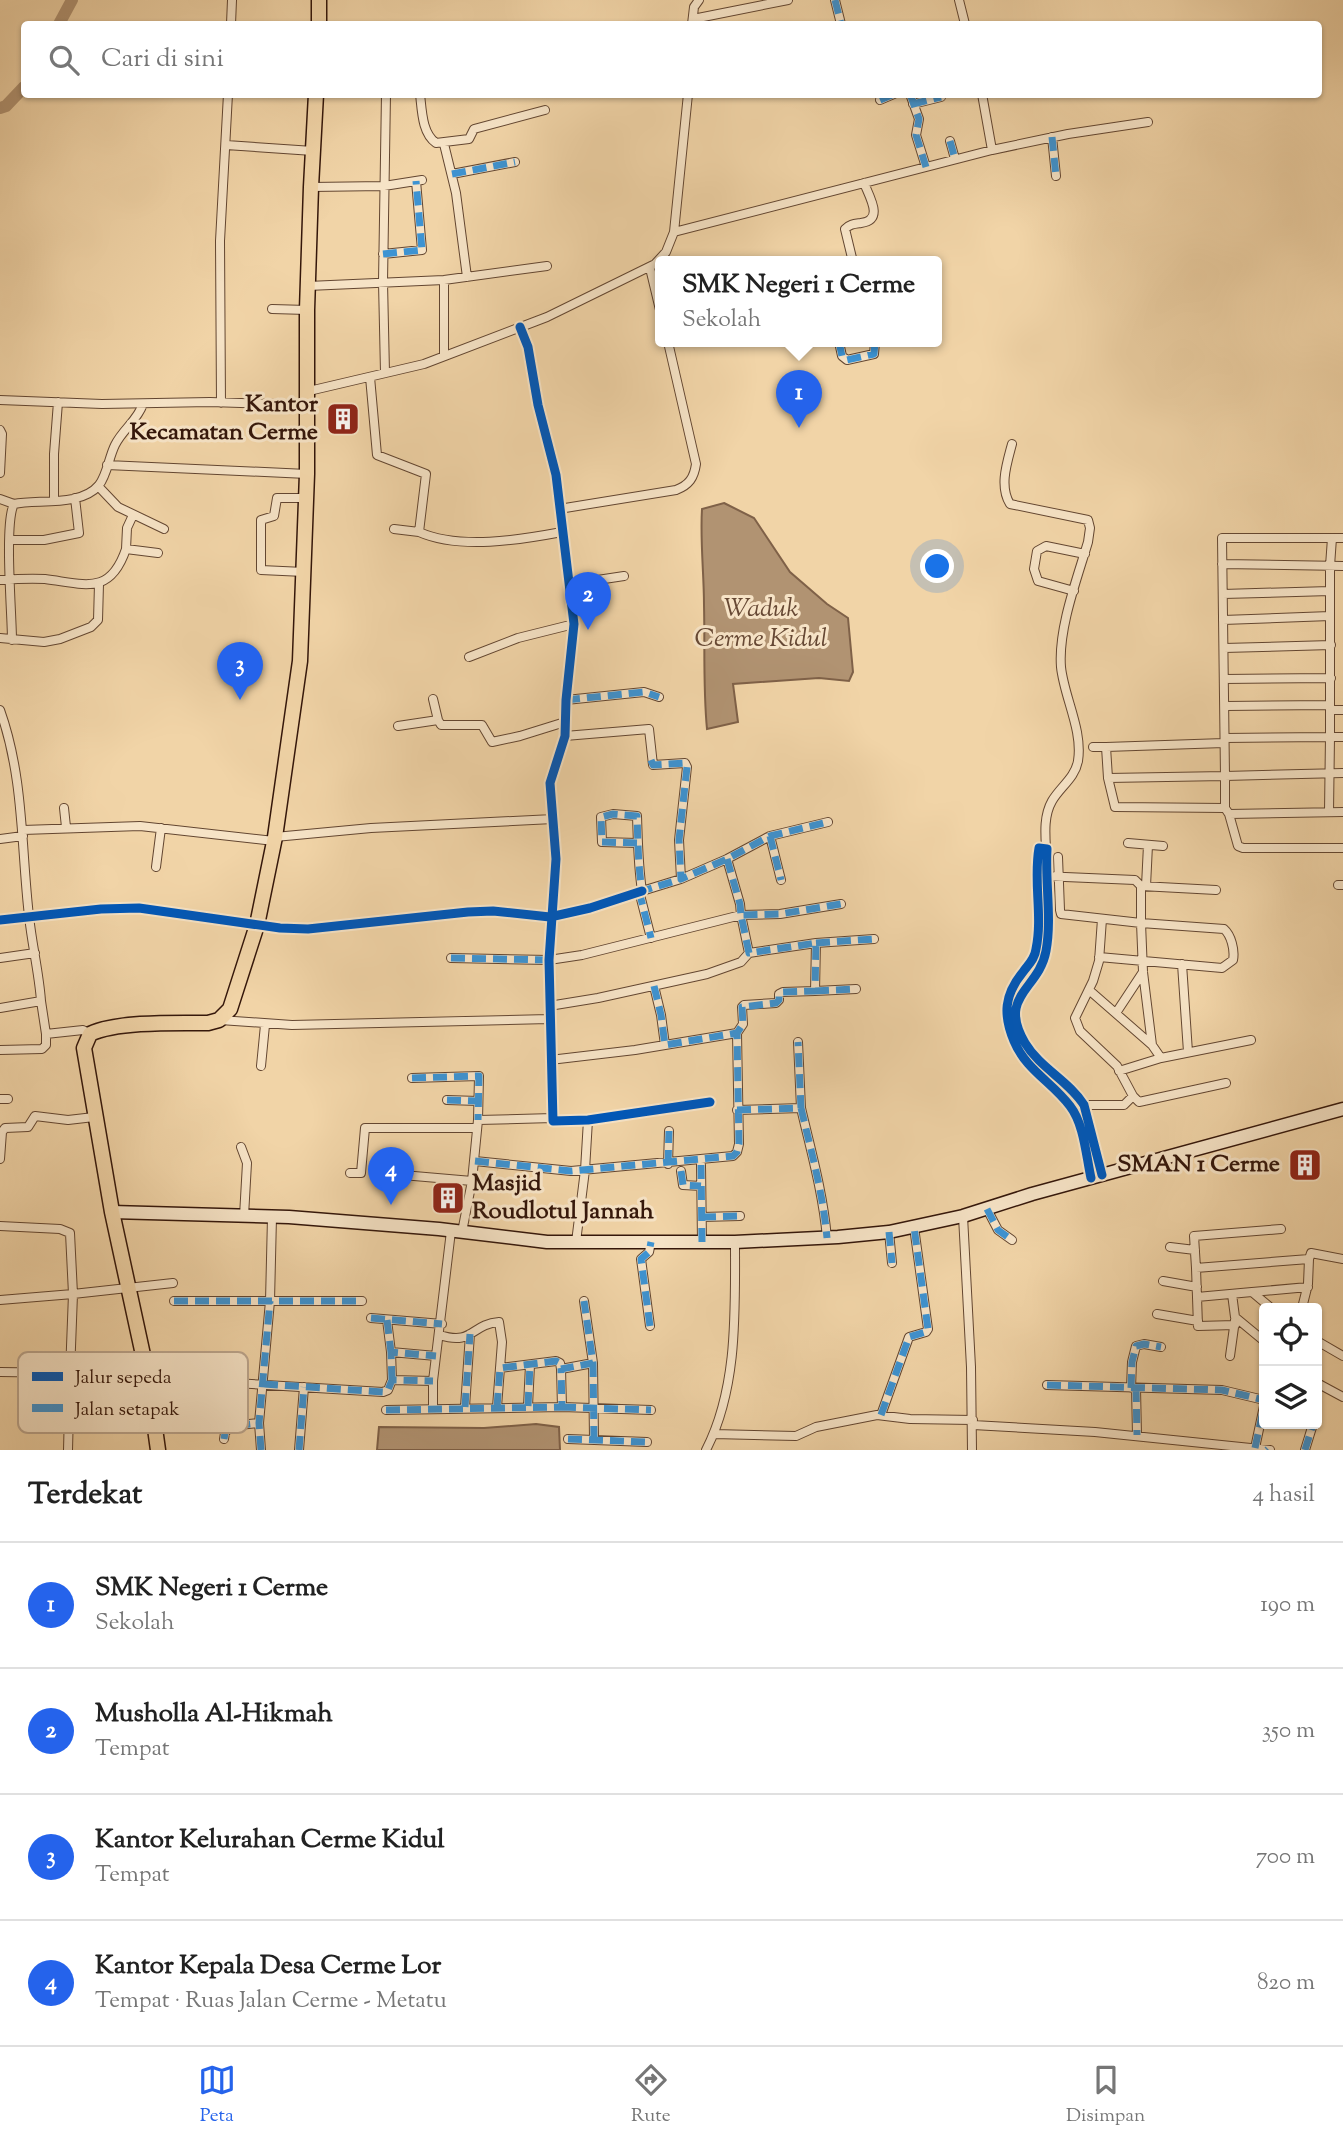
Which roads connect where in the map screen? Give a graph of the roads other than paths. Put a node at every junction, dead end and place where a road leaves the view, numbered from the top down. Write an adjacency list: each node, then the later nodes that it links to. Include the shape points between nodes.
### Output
1 (232, 0): 7 (street)
2 (319, 0): 8 (highway)
3 (698, 0): 9 (street)
4 (788, 0): 10 (street)
5 (835, 0): 11 (street)
6 (959, 0): 12 (street)
7 (231, 21)
8 (319, 21)
9 (692, 21)
10 (696, 21)
11 (840, 21)
12 (964, 21)
13 (228, 98): 29 (street)
14 (316, 98): 31 (highway)
15 (386, 98): 38 (street)
16 (421, 98): 28 (street, via 430,138)
17 (688, 98): 40 (street)
18 (885, 98): 22 (street)
19 (911, 98): 23 (street)
20 (937, 98): 23 (street)
21 (983, 98): 30 (street)
22 (880, 100)
23 (913, 104): 34 (street)
24 (545, 110): 28 (street, via 474,129 469,139)
25 (1148, 122): 26 (street)
26 (1052, 137): 30 (street); 36 (street)
27 (950, 141): 32 (street)
28 (444, 144): 35 (street)
29 (226, 145): 31 (street); 64 (street, via 220,254)
30 (992, 150): 32 (street)
31 (313, 151): 39 (highway)
32 (955, 159): 34 (street)
33 (515, 162): 35 (street)
34 (926, 167): 37 (street)
35 (452, 174): 47 (street)
36 (1056, 176)
37 (864, 183): 40 (street); 43 (street, via 875,213 868,222 845,229)
38 (384, 186): 39 (street); 41 (street); 41 (street, via 419,181 422,250)
39 (310, 187): 50 (highway)
40 (674, 233): 42 (street)
41 (383, 254): 49 (street)
42 (663, 256)
43 (852, 256)
44 (655, 264): 46 (street)
45 (547, 266): 47 (street)
46 (650, 268): 51 (street); 54 (street)
47 (467, 277): 48 (street)
48 (444, 280): 49 (street); 58 (street)
49 (383, 282): 50 (street); 59 (street)
50 (308, 286): 53 (highway)
51 (655, 289)
52 (272, 309): 53 (street)
53 (307, 310): 61 (highway)
54 (520, 327): 58 (street); 77 (street, via 556,475)
55 (669, 347): 77 (street, via 696,464 689,483 676,490)
56 (840, 347): 57 (street, via 847,360 874,354)
57 (875, 347)
58 (444, 356): 59 (street)
59 (385, 373): 60 (street)
60 (370, 377): 61 (street); 81 (street, via 377,455 426,474)
61 (308, 398): 64 (street); 70 (highway)
62 (0, 400): 63 (street)
63 (58, 402): 65 (street); 75 (street)
64 (221, 403): 65 (street)
65 (143, 404): 68 (street, via 116,443)
66 (0, 430): 69 (street)
67 (1012, 443): 88 (street, via 1005,472 1007,501 1088,520)
68 (107, 466): 70 (street); 71 (street)
69 (0, 472)
70 (307, 474): 73 (highway)
71 (98, 486): 72 (street); 78 (street)
72 (75, 498): 75 (street); 85 (street, via 79,533)
73 (307, 498): 92 (highway); 92 (street, via 276,498 274,516 261,520 261,570)
74 (0, 499): 76 (street)
75 (54, 501): 76 (street)
76 (14, 504): 85 (street)
77 (559, 509): 82 (street)
78 (132, 515): 79 (street); 86 (street)
79 (164, 528)
80 (394, 529): 81 (street)
81 (419, 532): 82 (street, via 470,541 520,540)
82 (562, 532): 97 (street)
83 (1332, 538): 84 (street); 89 (street, via 1224,537); 90 (street)
84 (1343, 538)
85 (10, 540): 94 (street)
86 (127, 549): 87 (street); 96 (street, via 117,571)
87 (158, 553)
88 (1085, 554): 98 (street); 98 (street, via 1046,546 1037,551 1034,569 1038,581)
89 (1222, 564): 90 (street); 99 (street)
90 (1330, 566): 91 (street); 100 (street)
91 (1343, 566)
92 (304, 572): 148 (highway, via 300,662)
93 (624, 576): 97 (street)
94 (10, 579): 95 (street); 96 (street); 108 (street)
95 (0, 580)
96 (99, 584): 108 (street, via 98,620 91,628 44,642)
97 (571, 584): 104 (street)
98 (1074, 591): 157 (street, via 1061,664 1078,761 1045,821)
99 (1223, 594): 100 (street); 103 (street)
100 (1330, 595): 101 (street); 102 (street)
101 (1343, 600)
102 (1330, 616): 103 (street); 105 (street)
103 (1223, 620): 110 (street)
104 (574, 624): 113 (street); 119 (street)
105 (1331, 629): 106 (street); 109 (street)
106 (1343, 629)
107 (0, 638): 108 (street)
108 (12, 640)
109 (1331, 645): 110 (street); 111 (street)
110 (1224, 648): 114 (street)
111 (1331, 656): 112 (street); 115 (street)
112 (1343, 656)
113 (469, 657)
114 (1224, 679): 115 (street); 120 (street)
115 (1331, 680): 116 (street); 121 (street)
116 (1343, 683)
117 (659, 697): 119 (street, via 634,692)
118 (433, 699): 124 (street)
119 (566, 700): 125 (street)
120 (1226, 706): 121 (street); 130 (street)
121 (1330, 707): 122 (street); 128 (street)
122 (1343, 709)
123 (0, 710): 145 (street, via 18,783)
124 (438, 720): 125 (street, via 443,725 482,725 494,742); 126 (street)
125 (565, 722): 127 (street)
126 (398, 726)
127 (565, 736): 141 (street, via 550,783); 159 (street, via 649,729 653,765 685,763 678,847)
128 (1330, 737): 129 (street); 130 (street); 134 (street)
129 (1343, 737)
130 (1224, 740): 132 (street); 135 (street)
131 (1093, 747): 132 (street)
132 (1106, 747): 136 (street)
133 (1343, 773): 134 (street)
134 (1331, 774): 135 (street); 139 (street)
135 (1225, 776): 136 (street); 138 (street)
136 (1108, 778): 138 (street, via 1115,807)
137 (64, 808): 143 (street)
138 (1227, 811): 139 (street); 153 (street, via 1242,848)
139 (1329, 812): 140 (street)
140 (1343, 812)
141 (553, 819): 148 (street, via 371,828); 167 (street, via 555,883)
142 (828, 822): 146 (street)
143 (65, 827): 144 (street); 145 (street)
144 (161, 828): 148 (street); 156 (street)
145 (23, 833): 147 (street); 166 (street)
146 (770, 836): 155 (street); 160 (street)
147 (0, 838)
148 (275, 839): 171 (highway)
149 (637, 843): 149 (street, via 635,814 603,815 603,842); 163 (street)
150 (1128, 843): 151 (street)
151 (1148, 845): 152 (street); 161 (street)
152 (1163, 846)
153 (1343, 848)
154 (1058, 857): 158 (street)
155 (727, 859): 159 (street); 165 (street)
156 (156, 867)
157 (1041, 876): 158 (street); 190 (street, via 1036,954 1010,991); 192 (street, via 1046,955)
158 (1059, 878): 161 (street, via 1135,880); 168 (street, via 1061,914)
159 (681, 879): 163 (street)
160 (781, 880)
161 (1144, 886): 162 (street); 170 (street)
162 (1216, 890)
163 (640, 891): 167 (street); 172 (street)
164 (841, 904): 165 (street)
165 (741, 915): 172 (street); 176 (street)
166 (29, 917): 169 (street); 171 (street, via 139,908); 175 (street)
167 (550, 917): 171 (street, via 493,911 308,929); 180 (street)
168 (1102, 919): 170 (street); 177 (street)
169 (0, 920)
170 (1141, 923): 181 (street); 182 (street, via 1227,930 1234,956 1227,967)
171 (257, 925): 195 (highway, via 235,998)
172 (651, 938): 180 (street)
173 (874, 939): 174 (street)
174 (817, 943): 176 (street); 187 (street)
175 (35, 953): 178 (street); 188 (street)
176 (749, 953): 184 (street, via 732,966)
177 (1100, 957): 181 (street); 186 (street)
178 (0, 958)
179 (451, 958): 180 (street)
180 (549, 960): 189 (street)
181 (1144, 960): 182 (street); 183 (street)
182 (1182, 964): 205 (street)
183 (1143, 972): 193 (street); 203 (street)
184 (654, 986): 189 (street); 202 (street)
185 (856, 989): 187 (street)
186 (1088, 990): 193 (street); 210 (street, via 1076,1024)
187 (815, 991): 197 (street, via 780,992 776,1003 744,1005 743,1024)
188 (41, 1001): 191 (street); 198 (street)
189 (549, 1006): 194 (street)
190 (1005, 1007): 192 (street); 211 (street, via 1015,1043)
191 (0, 1008)
192 (1015, 1010): 208 (street, via 1024,1042)
193 (1116, 1013): 203 (street)
194 (549, 1019): 196 (street); 207 (street)
195 (219, 1020): 196 (street); 199 (highway, via 116,1027)
196 (265, 1025): 209 (street)
197 (737, 1033): 202 (street); 223 (street)
198 (46, 1034): 199 (street, via 83,1030); 204 (street, via 41,1049)
199 (90, 1034): 224 (highway, via 84,1048)
200 (1251, 1040): 205 (street)
201 (798, 1042): 221 (street)
202 (665, 1045): 207 (street)
203 (1152, 1045): 206 (street)
204 (0, 1050)
205 (1188, 1052): 206 (street)
206 (1161, 1058): 210 (street)
207 (550, 1060): 225 (street)
208 (1043, 1065): 211 (street); 212 (street)
209 (261, 1066)
210 (1119, 1071): 216 (street)
211 (1035, 1073): 215 (street)
212 (1055, 1076): 215 (street); 220 (street)
213 (412, 1078): 218 (street, via 479,1076)
214 (1226, 1083): 216 (street, via 1139,1102)
215 (1046, 1084): 238 (street, via 1071,1107)
216 (1133, 1096): 220 (street, via 1124,1105)
217 (447, 1100): 218 (street)
218 (478, 1101): 227 (street)
219 (710, 1102): 226 (street)
220 (1084, 1105): 238 (street)
221 (802, 1108): 223 (street); 253 (street)
222 (1343, 1109): 238 (main road)
223 (737, 1110): 232 (street, via 739,1144 733,1156)
224 (94, 1117): 230 (street, via 35,1116 28,1127 5,1128); 242 (highway)
225 (553, 1118): 226 (street); 227 (street)
226 (588, 1120): 234 (street)
227 (477, 1124): 231 (street); 236 (street, via 365,1128 361,1173)
228 (669, 1131): 232 (street)
229 (241, 1147): 243 (street, via 247,1163)
230 (0, 1159)
231 (475, 1161): 234 (street); 239 (street)
232 (668, 1164): 234 (street)
233 (701, 1165): 240 (street)
234 (585, 1170): 255 (street)
235 (681, 1171): 240 (street, via 683,1185)
236 (350, 1172)
237 (391, 1174): 239 (street)
238 (1097, 1176): 241 (main road)
239 (472, 1181): 251 (street)
240 (701, 1186): 247 (street)
241 (987, 1209): 245 (main road); 254 (street, via 998,1230)
242 (112, 1212): 243 (main road); 269 (highway)
243 (244, 1216): 246 (main road)
244 (740, 1216): 247 (street)
245 (963, 1216): 249 (main road); 324 (street)
246 (272, 1217): 251 (main road); 276 (street)
247 (702, 1217): 257 (street)
248 (0, 1226): 271 (street, via 70,1233)
249 (914, 1227): 252 (main road); 323 (street, via 928,1329 909,1337)
250 (1281, 1229): 260 (street, via 1194,1236)
251 (457, 1231): 255 (main road); 286 (street)
252 (889, 1232): 253 (main road); 263 (street)
253 (827, 1238): 258 (main road)
254 (1012, 1240)
255 (576, 1242): 256 (main road)
256 (651, 1242): 257 (main road); 287 (street, via 641,1259)
257 (702, 1242): 258 (main road)
258 (735, 1242): 330 (street, via 733,1334 726,1392)
259 (1170, 1247): 260 (street)
260 (1195, 1250): 264 (street)
261 (1309, 1259): 262 (street, via 1311,1253); 264 (street); 268 (street)
262 (1343, 1259)
263 (892, 1264)
264 (1196, 1268): 267 (street)
265 (1163, 1281): 267 (street)
266 (173, 1283): 269 (street)
267 (1197, 1287): 273 (street)
268 (1308, 1287): 270 (street); 280 (street)
269 (128, 1290): 271 (street); 294 (highway)
270 (1252, 1292): 272 (street); 279 (street)
271 (72, 1294): 274 (street); 293 (street)
272 (1232, 1294): 273 (street); 285 (street)
273 (1197, 1297): 284 (street)
274 (0, 1300)
275 (174, 1301): 276 (street)
276 (270, 1301): 277 (street); 308 (street)
277 (362, 1301)
278 (584, 1301): 299 (street)
279 (1265, 1303)
280 (1303, 1303)
281 (1157, 1314): 284 (street)
282 (371, 1318): 283 (street)
283 (387, 1320): 286 (street); 295 (street)
284 (1198, 1321): 285 (street, via 1198,1326)
285 (1235, 1321): 290 (street); 297 (street)
286 (442, 1324): 289 (street)
287 (650, 1326)
288 (470, 1334): 289 (street, via 456,1339); 301 (street, via 499,1322); 316 (street)
289 (440, 1335): 296 (street)
290 (1259, 1338)
291 (1322, 1344): 298 (street)
292 (1161, 1347): 312 (street, via 1136,1346)
293 (71, 1352)
294 (142, 1352)
295 (391, 1352): 296 (street); 305 (street)
296 (436, 1356): 306 (street)
297 (1230, 1356)
298 (1343, 1356)
299 (593, 1363): 302 (street); 320 (street)
300 (530, 1365): 301 (street); 302 (street, via 556,1361); 315 (street)
301 (500, 1368): 317 (street)
302 (561, 1370): 318 (street)
303 (0, 1372): 304 (street)
304 (18, 1372)
305 (392, 1380): 306 (street); 311 (street, via 383,1392)
306 (433, 1381): 319 (street)
307 (248, 1383): 308 (street)
308 (264, 1384): 311 (street); 325 (street)
309 (1047, 1385): 312 (street)
310 (1322, 1386): 313 (street)
311 (304, 1387): 338 (street)
312 (1134, 1388): 314 (street, via 1222,1390); 331 (street)
313 (1343, 1397)
314 (1259, 1398)
315 (528, 1406): 317 (street); 318 (street)
316 (465, 1407): 317 (street); 319 (street)
317 (497, 1407)
318 (562, 1407): 320 (street)
319 (433, 1408): 321 (street)
320 (595, 1408): 322 (street); 334 (street)
321 (386, 1410)
322 (652, 1410)
323 (881, 1415): 324 (street); 330 (street, via 816,1427 796,1436)
324 (973, 1422): 331 (street); 340 (street)
325 (259, 1423): 326 (street); 337 (street)
326 (248, 1424)
327 (1259, 1429): 336 (street)
328 (1311, 1429): 342 (street)
329 (225, 1433): 332 (street)
330 (714, 1434): 339 (street)
331 (1137, 1435): 336 (street)
332 (224, 1439)
333 (568, 1439): 334 (street)
334 (594, 1440): 335 (street)
335 (647, 1441)
336 (1255, 1448): 341 (street)
337 (261, 1450)
338 (299, 1450)
339 (706, 1450)
340 (972, 1450)
341 (1268, 1450)
342 (1305, 1450)

